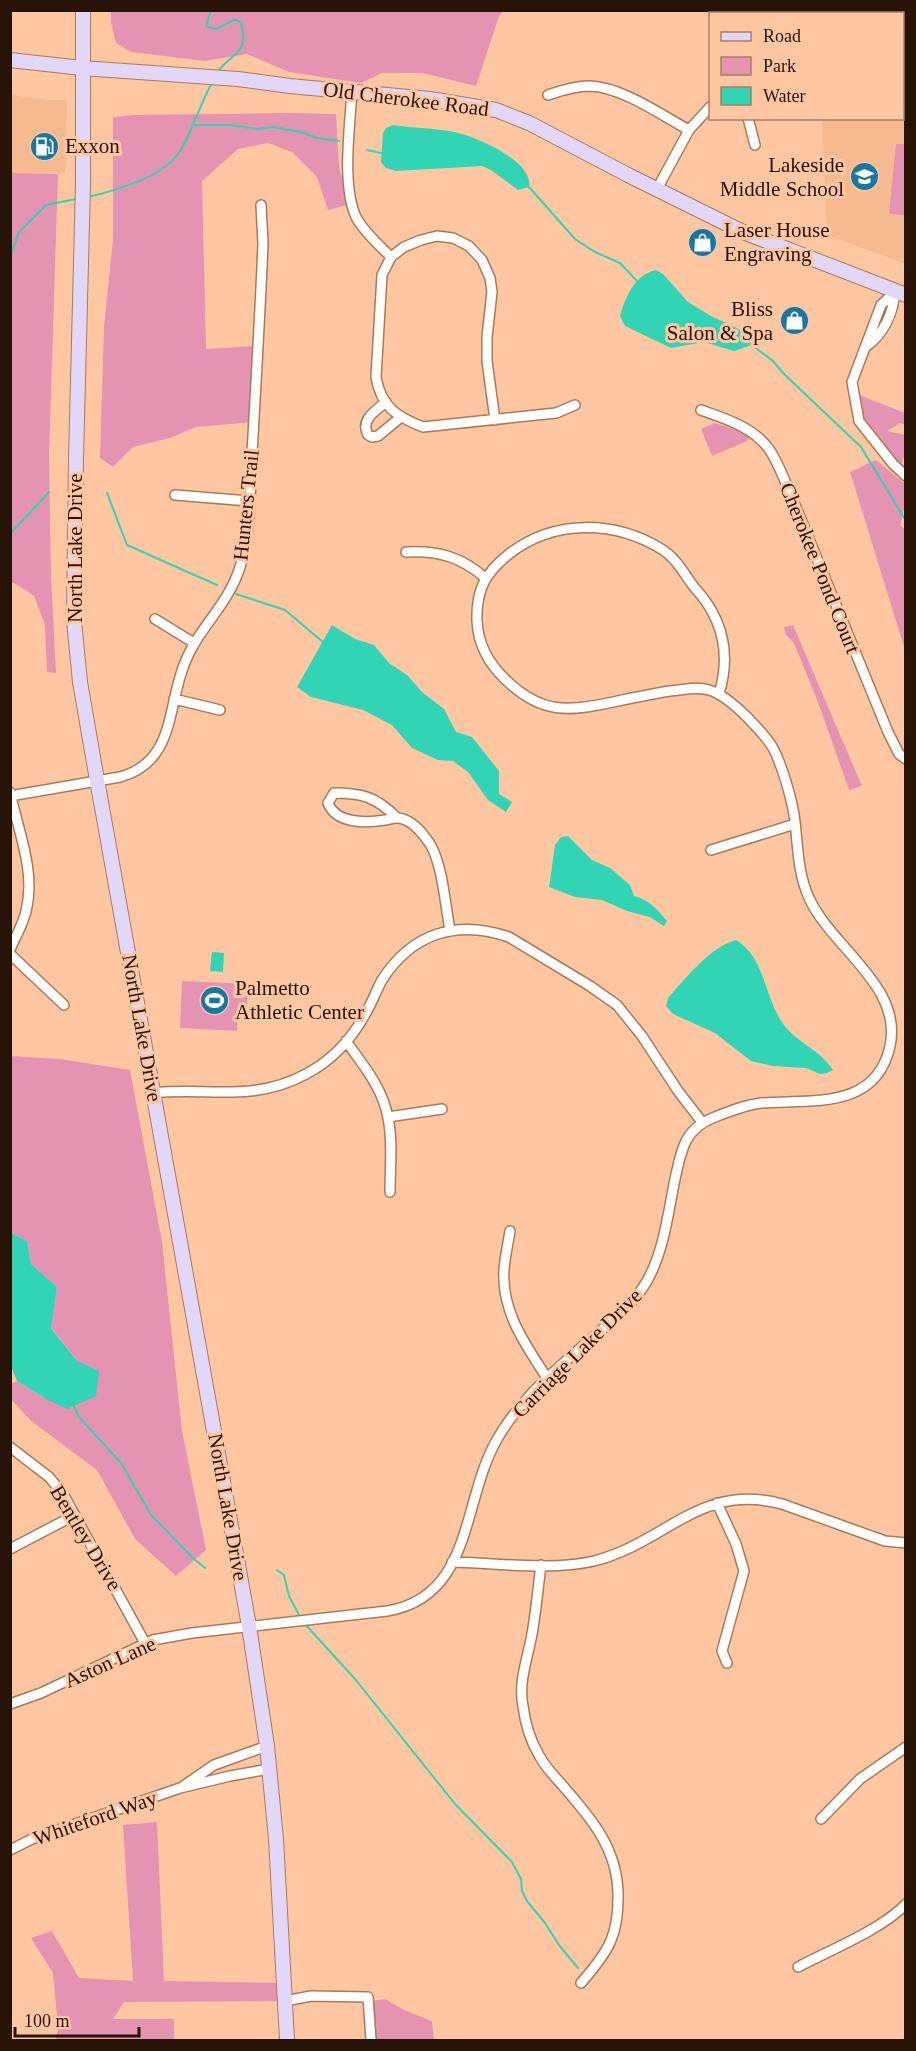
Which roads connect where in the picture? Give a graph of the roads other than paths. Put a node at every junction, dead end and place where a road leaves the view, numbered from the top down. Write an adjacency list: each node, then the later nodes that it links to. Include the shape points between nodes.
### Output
1 (83, 10): 3 (main road, North Lake Drive)
2 (10, 60): 3 (main road, Old Cherokee Road)
3 (82, 68): 4 (main road, Old Cherokee Road); 30 (main road, North Lake Drive, via 74,621)
4 (352, 91): 10 (main road, Old Cherokee Road, via 496,110); 12 (street, via 348,172 351,204 372,239)
5 (548, 95): 8 (street, via 575,87 605,88)
6 (709, 109): 8 (street)
7 (749, 120): 9 (street)
8 (689, 130): 10 (street)
9 (755, 145)
10 (657, 189): 13 (main road, Old Cherokee Road, via 743,232)
11 (261, 205): 21 (street, Hunters Trail, via 263,244)
12 (391, 257): 14 (street, via 382,275 376,377 378,391); 18 (street, via 404,247 437,236 469,246 482,260 492,292 487,361)
13 (900, 294): 19 (street, via 881,305 852,382 859,421)
14 (386, 402): 17 (street); 17 (street, via 366,421 368,435 378,436)
15 (575, 405): 18 (street, via 556,413)
16 (701, 410): 29 (street, Cherokee Pond Court, via 737,423 770,450 888,732 899,754)
17 (401, 417): 18 (street, via 423,427)
18 (495, 420)
19 (906, 476)
20 (175, 495): 21 (street)
21 (249, 501): 25 (street, Hunters Trail, via 236,581)
22 (406, 552): 23 (street, via 451,556)
23 (485, 578): 26 (street, via 476,610 481,644 501,676 531,700 554,709 570,710 694,688); 26 (street, via 512,552 547,533 597,527 637,536 675,560 711,608 726,659)
24 (155, 619): 25 (street)
25 (194, 643): 27 (street, Hunters Trail)
26 (719, 694): 33 (street, via 746,716 773,749)
27 (174, 699): 28 (street); 30 (street, Hunters Trail, via 163,743 154,756 128,775)
28 (220, 710)
29 (906, 759)
30 (97, 780): 31 (street, Hunters Trail); 39 (main road, North Lake Drive)
31 (11, 794): 36 (street, via 30,882 26,912)
32 (396, 817): 32 (street, via 348,819 337,816 328,803 334,793 366,796); 35 (street, via 417,827 431,846)
33 (795, 824): 34 (street); 42 (street, via 808,897 888,1006 892,1032 887,1056 872,1080 851,1094 806,1103 753,1104)
34 (711, 850)
35 (450, 930): 38 (street, via 435,934 403,954 381,982); 42 (street, via 509,937 616,1005)
36 (10, 952): 37 (street)
37 (64, 1005)
38 (346, 1041): 39 (street, via 315,1069 279,1086 213,1094); 41 (street, via 369,1072)
39 (153, 1093): 53 (main road, North Lake Drive)
40 (442, 1109): 41 (street)
41 (388, 1117): 43 (street)
42 (702, 1122): 45 (street, Carriage Lake Drive, via 685,1143 655,1265 645,1286 630,1305)
43 (390, 1192)
44 (510, 1231): 45 (street, via 504,1269 506,1301 521,1337)
45 (547, 1378): 51 (street, Carriage Lake Drive, via 506,1424 483,1467 466,1530)
46 (10, 1447): 48 (street, Bentley Drive, via 49,1476)
47 (717, 1503): 49 (street, via 742,1498 766,1500 885,1541); 52 (street, via 604,1558 572,1565); 55 (street, via 744,1571 722,1651)
48 (75, 1515): 50 (street); 54 (street, Bentley Drive)
49 (906, 1543)
50 (10, 1549)
51 (452, 1562): 52 (street); 53 (street, Carriage Lake Drive, via 429,1595 404,1608)
52 (541, 1565): 65 (street, via 522,1680 522,1706 540,1758 604,1839 618,1880 617,1925 606,1951)
53 (249, 1626): 54 (street, Aston Lane); 57 (main road, North Lake Drive)
54 (145, 1643): 56 (street, Aston Lane, via 42,1694)
55 (727, 1663)
56 (10, 1704)
57 (267, 1746): 59 (main road, North Lake Drive); 60 (street, Whiteford Way, via 214,1765)
58 (906, 1748): 61 (street, via 860,1779)
59 (269, 1770): 60 (street, Whiteford Way); 66 (main road, North Lake Drive)
60 (180, 1788): 62 (street, Whiteford Way)
61 (821, 1819)
62 (10, 1850)
63 (906, 1904): 64 (street, via 876,1926)
64 (798, 1966)
65 (581, 1983)
66 (285, 2001): 67 (main road, North Lake Drive); 68 (street, via 311,1996 368,1997)
67 (287, 2040)
68 (371, 2040)

